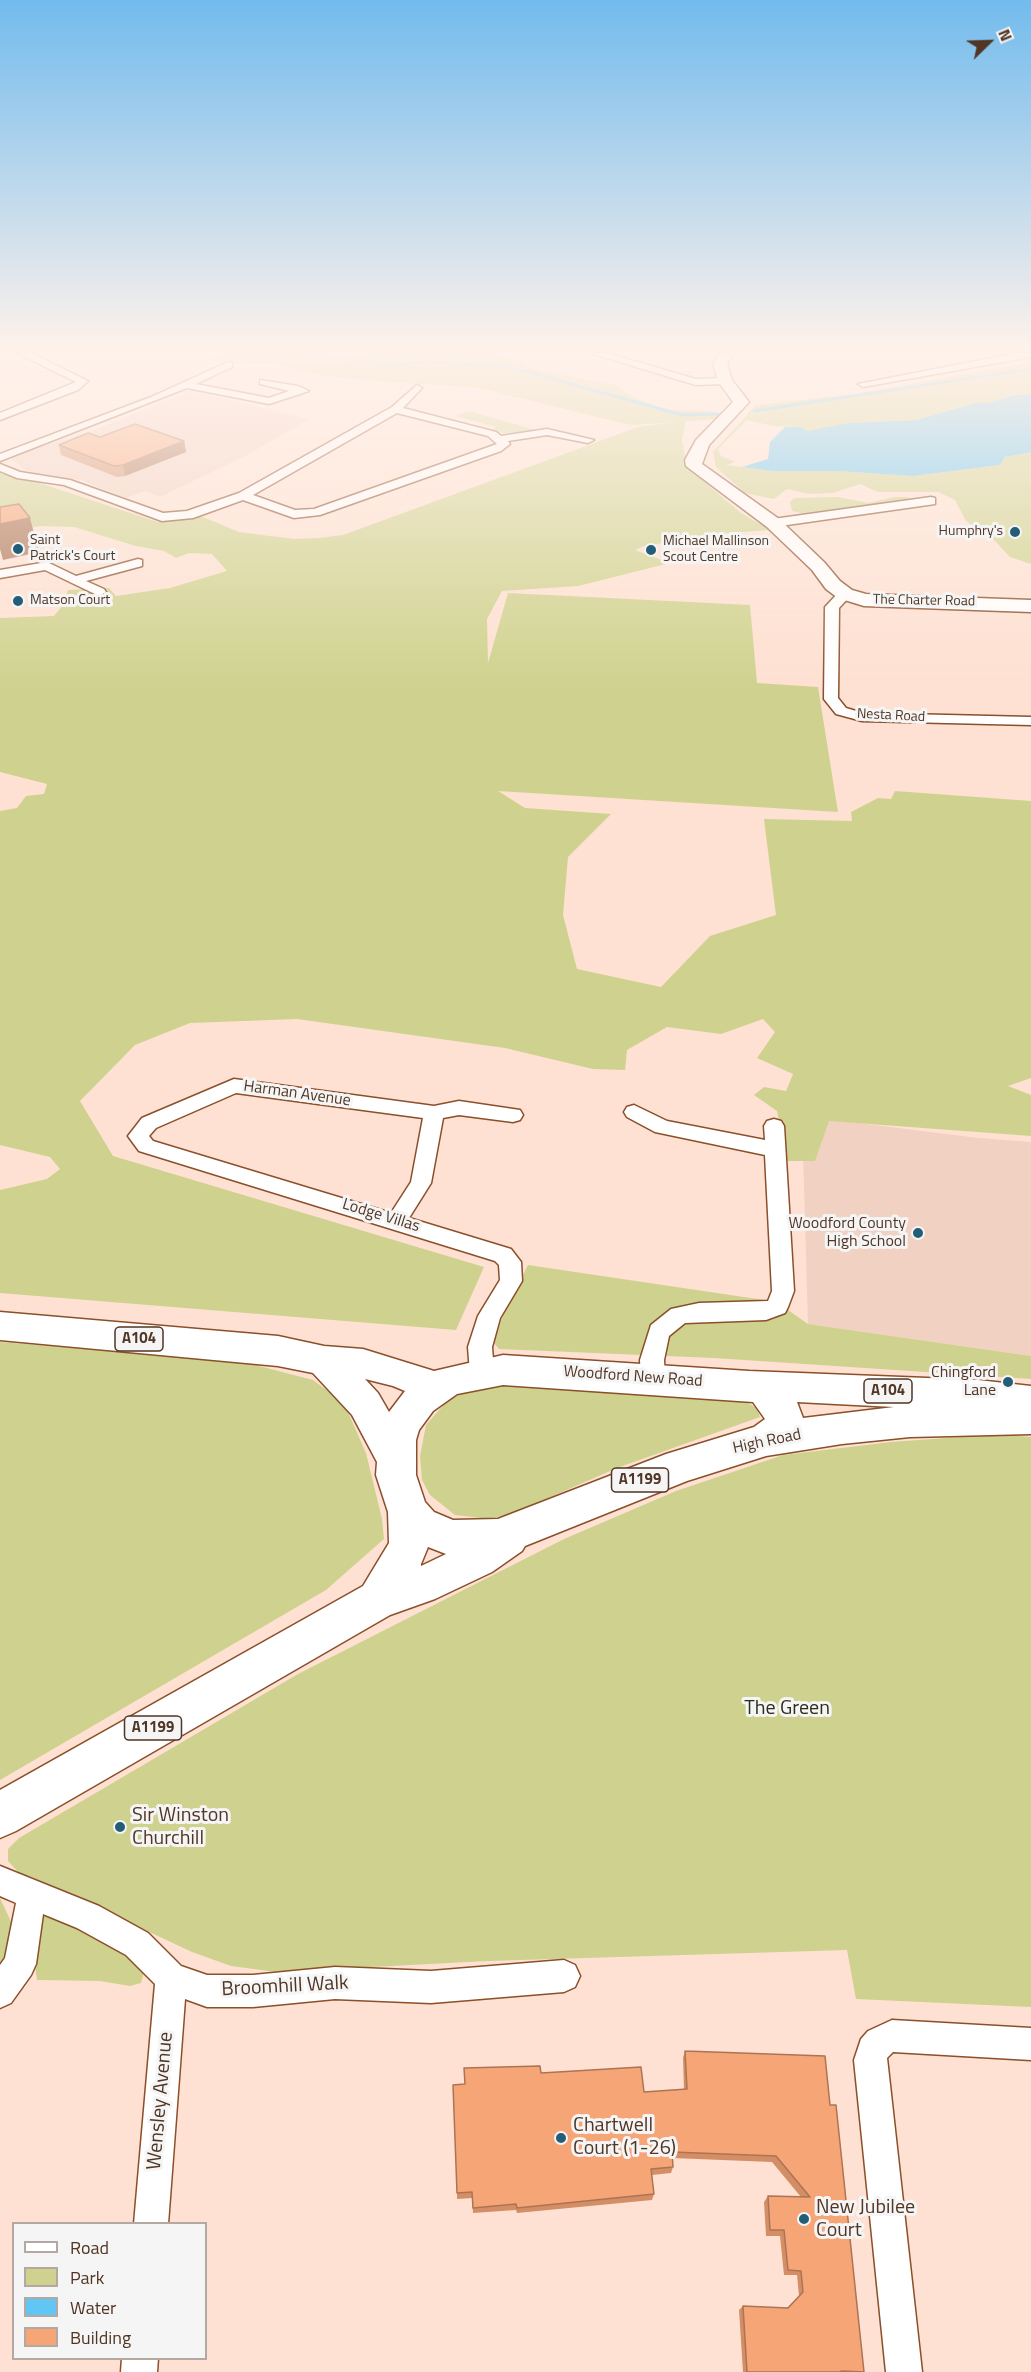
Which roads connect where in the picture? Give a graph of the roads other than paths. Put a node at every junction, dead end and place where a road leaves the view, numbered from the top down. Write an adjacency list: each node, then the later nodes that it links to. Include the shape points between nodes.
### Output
1 (300, 464): 5 (street)
2 (455, 464): 5 (street, via 316,512 294,514)
3 (694, 464): 7 (street)
4 (0, 467): 5 (street, via 17,475 66,482 162,517 189,515)
5 (243, 496)
6 (931, 501): 7 (street)
7 (773, 523): 12 (street)
8 (138, 563): 10 (street)
9 (0, 574): 10 (street, via 47,566)
10 (77, 581): 11 (street)
11 (99, 592)
12 (844, 594): 13 (street, The Charter Road, via 872,600); 14 (street, Nesta Road, via 832,607 831,699 841,711 862,717)
13 (1031, 606)
14 (1031, 721)
15 (634, 1112): 23 (street, via 662,1127 774,1138 783,1291 777,1308 679,1315 658,1331)
16 (434, 1113): 17 (street, Harman Avenue, via 459,1108); 18 (street, Harman Avenue, via 234,1086 149,1123); 19 (street, via 422,1183)
17 (513, 1115)
18 (138, 1136): 19 (street, Lodge Villas, via 146,1146)
19 (397, 1220): 22 (street, Lodge Villas, via 503,1255 510,1262 511,1281 489,1316 480,1347)
20 (0, 1326): 21 (main road, A104, via 278,1351)
21 (324, 1361): 25 (main road, A104, via 374,1367); 29 (main road, Woodford New Road / A104, via 365,1404)
22 (482, 1373): 23 (main road, Woodford New Road / A104, via 525,1370); 25 (main road, Woodford New Road / A104)
23 (653, 1379): 24 (main road, Woodford New Road / A104)
24 (745, 1384): 26 (main road, A104, via 978,1395); 28 (main road, Woodford New Road / A104, via 768,1392 782,1410 781,1428)
25 (437, 1387): 29 (main road, Woodford New Road / A104, via 410,1411 400,1432)
26 (1031, 1402)
27 (1031, 1418): 28 (main road, High Road / A104, via 910,1421)
28 (766, 1440): 31 (main road, High Road / A1199, via 680,1466)
29 (395, 1458): 30 (main road, Woodford New Road / A104, via 396,1475)
30 (408, 1512): 31 (main road, via 420,1525 452,1538 488,1538); 32 (main road, A1199, via 409,1543 401,1564)
31 (516, 1531): 32 (main road, A1199, via 478,1559)
32 (378, 1600): 33 (main road, A1199)
33 (0, 1815)
34 (0, 1881): 35 (street, Broomhill Walk)
35 (34, 1896): 37 (street, Broomhill Walk, via 88,1917 137,1944); 38 (street, via 28,1910 20,1964)
36 (564, 1976): 37 (street, Broomhill Walk, via 431,1987 335,1983 254,1991 207,1991)
37 (171, 1978): 40 (street, Wensley Avenue)
38 (0, 1992)
39 (1031, 2044): 41 (street, via 892,2036 872,2050)
40 (151, 2222)
41 (904, 2372)

